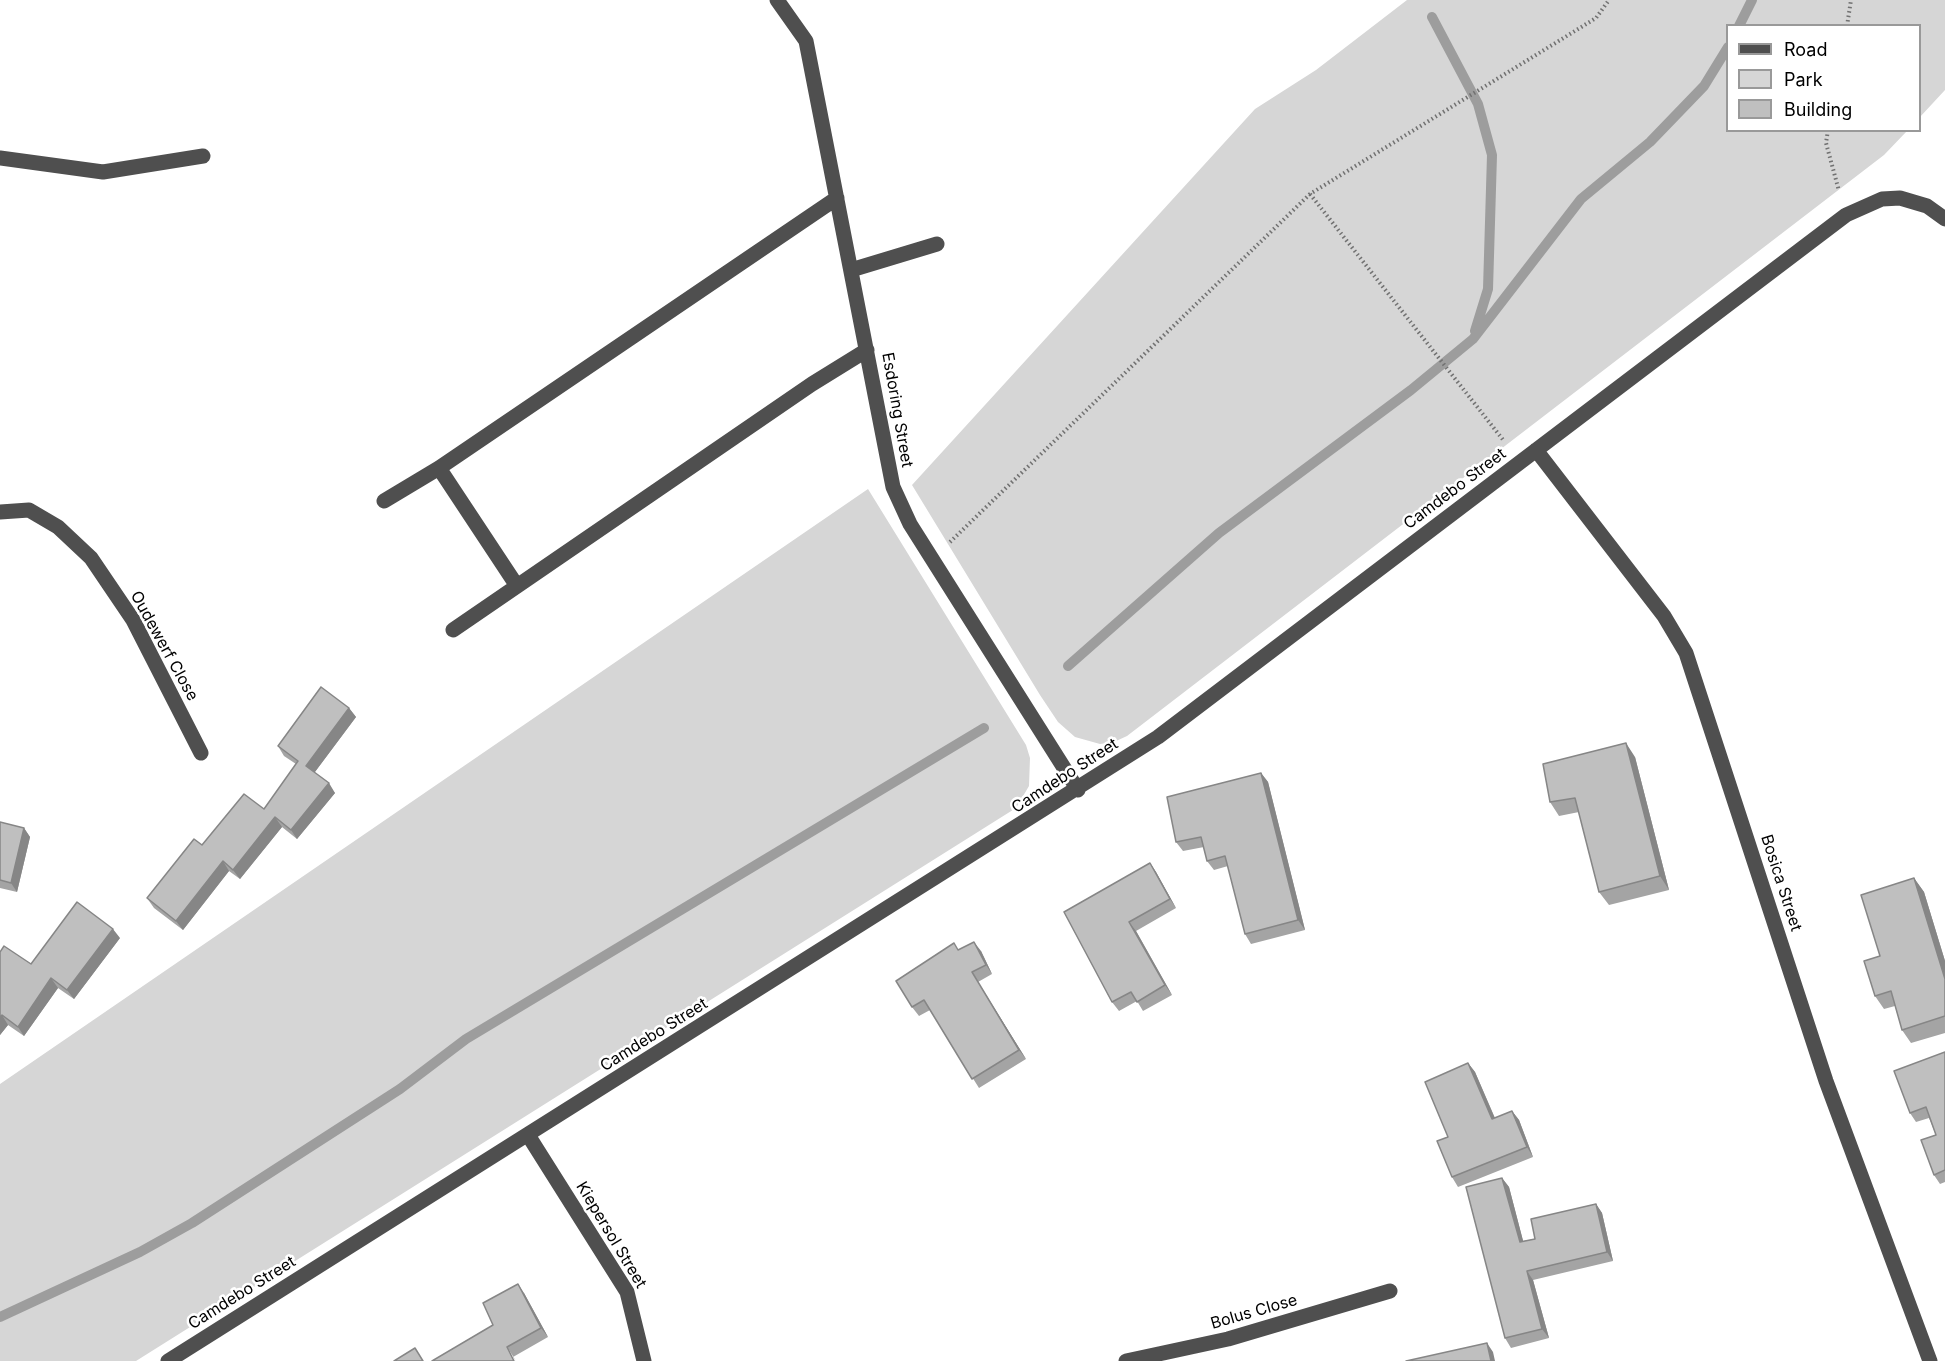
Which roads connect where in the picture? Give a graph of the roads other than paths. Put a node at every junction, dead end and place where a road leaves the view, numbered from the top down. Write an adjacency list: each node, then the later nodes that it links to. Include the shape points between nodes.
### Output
1 (777, 0): 4 (street, Esdoring Street, via 806,40)
2 (203, 156): 3 (street, via 103,172)
3 (0, 158)
4 (837, 198): 7 (street, Esdoring Street); 10 (street)
5 (1945, 219): 9 (street, Camdebo Street, via 1927,206 1900,198 1882,199 1846,215)
6 (937, 244): 7 (street)
7 (851, 270): 8 (street, Esdoring Street)
8 (867, 350): 13 (street); 16 (street, Esdoring Street, via 893,487 910,524)
9 (1536, 450): 16 (street, Camdebo Street, via 1158,737); 22 (street, Bosica Street, via 1664,616 1686,654 1826,1081)
10 (439, 468): 11 (street); 13 (street)
11 (384, 501)
12 (0, 512): 15 (street, Oudewerf Close, via 29,510 58,527 91,558 133,620)
13 (517, 586): 14 (street)
14 (453, 630)
15 (201, 753)
16 (1078, 790): 17 (street, Camdebo Street)
17 (528, 1136): 19 (street, Camdebo Street); 20 (street, Kiepersol Street, via 627,1292)
18 (1390, 1291): 21 (street, Bolus Close, via 1228,1339)
19 (168, 1361)
20 (644, 1361)
21 (1126, 1361)
22 (1930, 1361)

